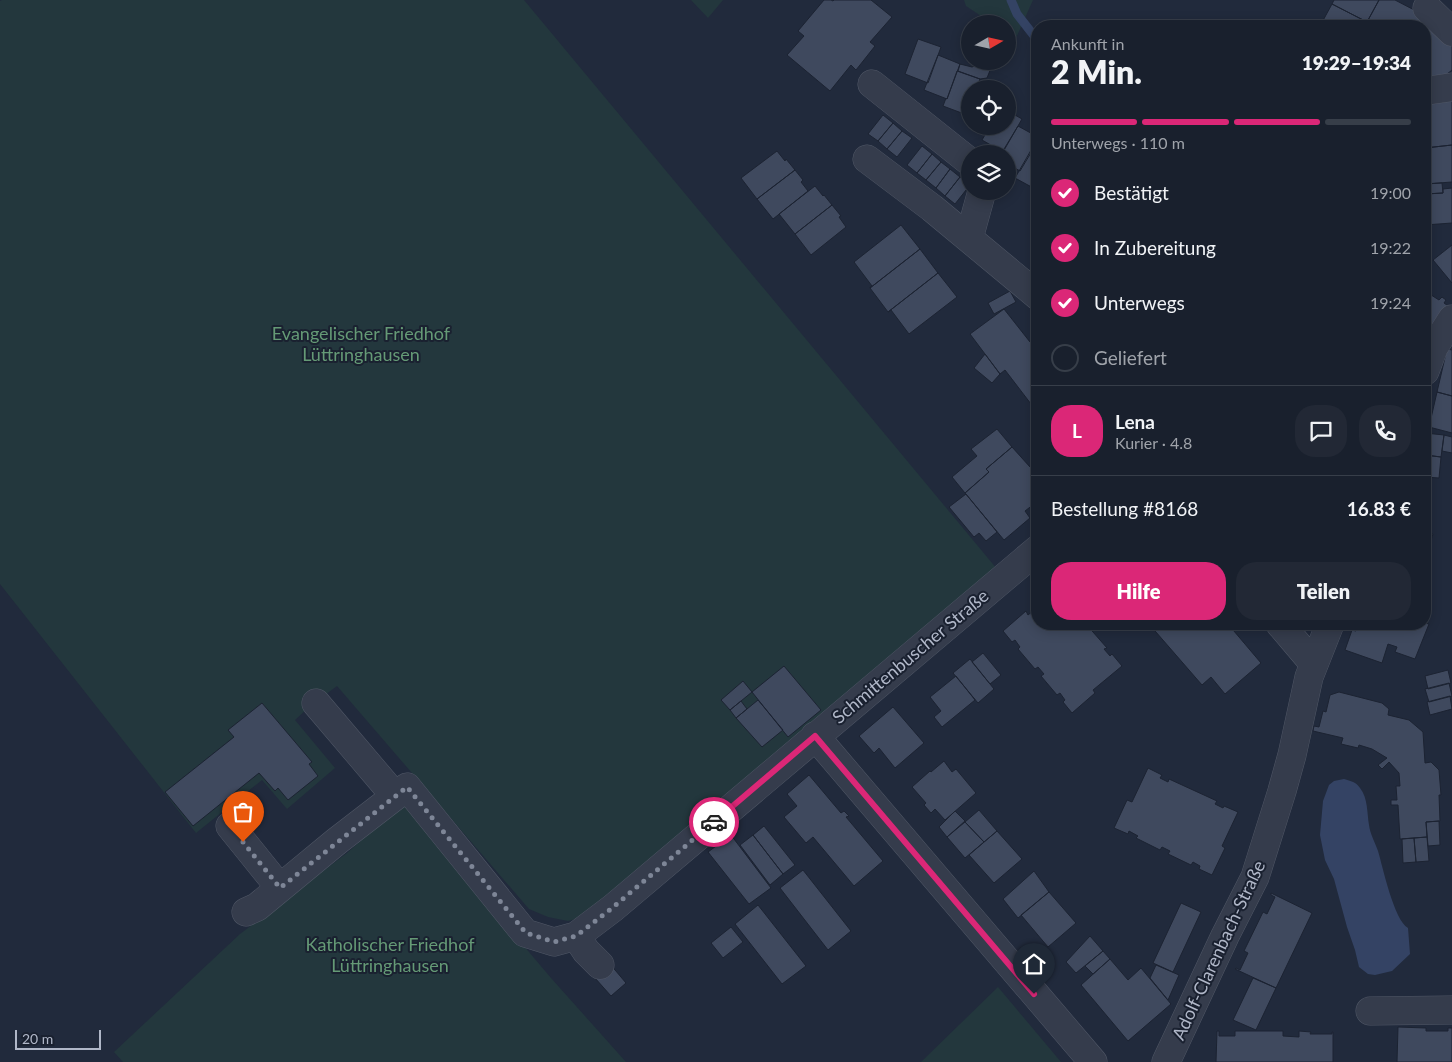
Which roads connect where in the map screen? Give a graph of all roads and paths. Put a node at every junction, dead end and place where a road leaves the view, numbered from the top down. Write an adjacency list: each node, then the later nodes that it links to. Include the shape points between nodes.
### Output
1 (1427, 8): 2 (street)
2 (1452, 32)
3 (872, 84): 6 (street)
4 (1452, 87): 5 (street)
5 (1431, 90)
6 (961, 155)
7 (867, 159): 9 (street)
8 (980, 200): 9 (street)
9 (969, 238): 10 (street)
10 (1031, 290)
11 (1452, 319): 12 (street)
12 (1431, 350)
13 (1031, 555): 18 (street, Schmittenbuscher Straße)
14 (1285, 630): 16 (street)
15 (1328, 630): 16 (street, Adolf-Clarenbach-Straße)
16 (1314, 664): 28 (street, Adolf-Clarenbach-Straße, via 1282,792 1255,877)
17 (316, 703): 19 (street)
18 (815, 736): 23 (street, Schmittenbuscher Straße); 27 (street)
19 (395, 796): 21 (street); 23 (street, via 407,787 526,933 554,942)
20 (230, 826): 21 (street)
21 (280, 888): 22 (street)
22 (246, 912)
23 (576, 936): 24 (street)
24 (600, 965)
25 (1452, 1010): 26 (street)
26 (1370, 1011)
27 (1093, 1062)
28 (1166, 1062)

